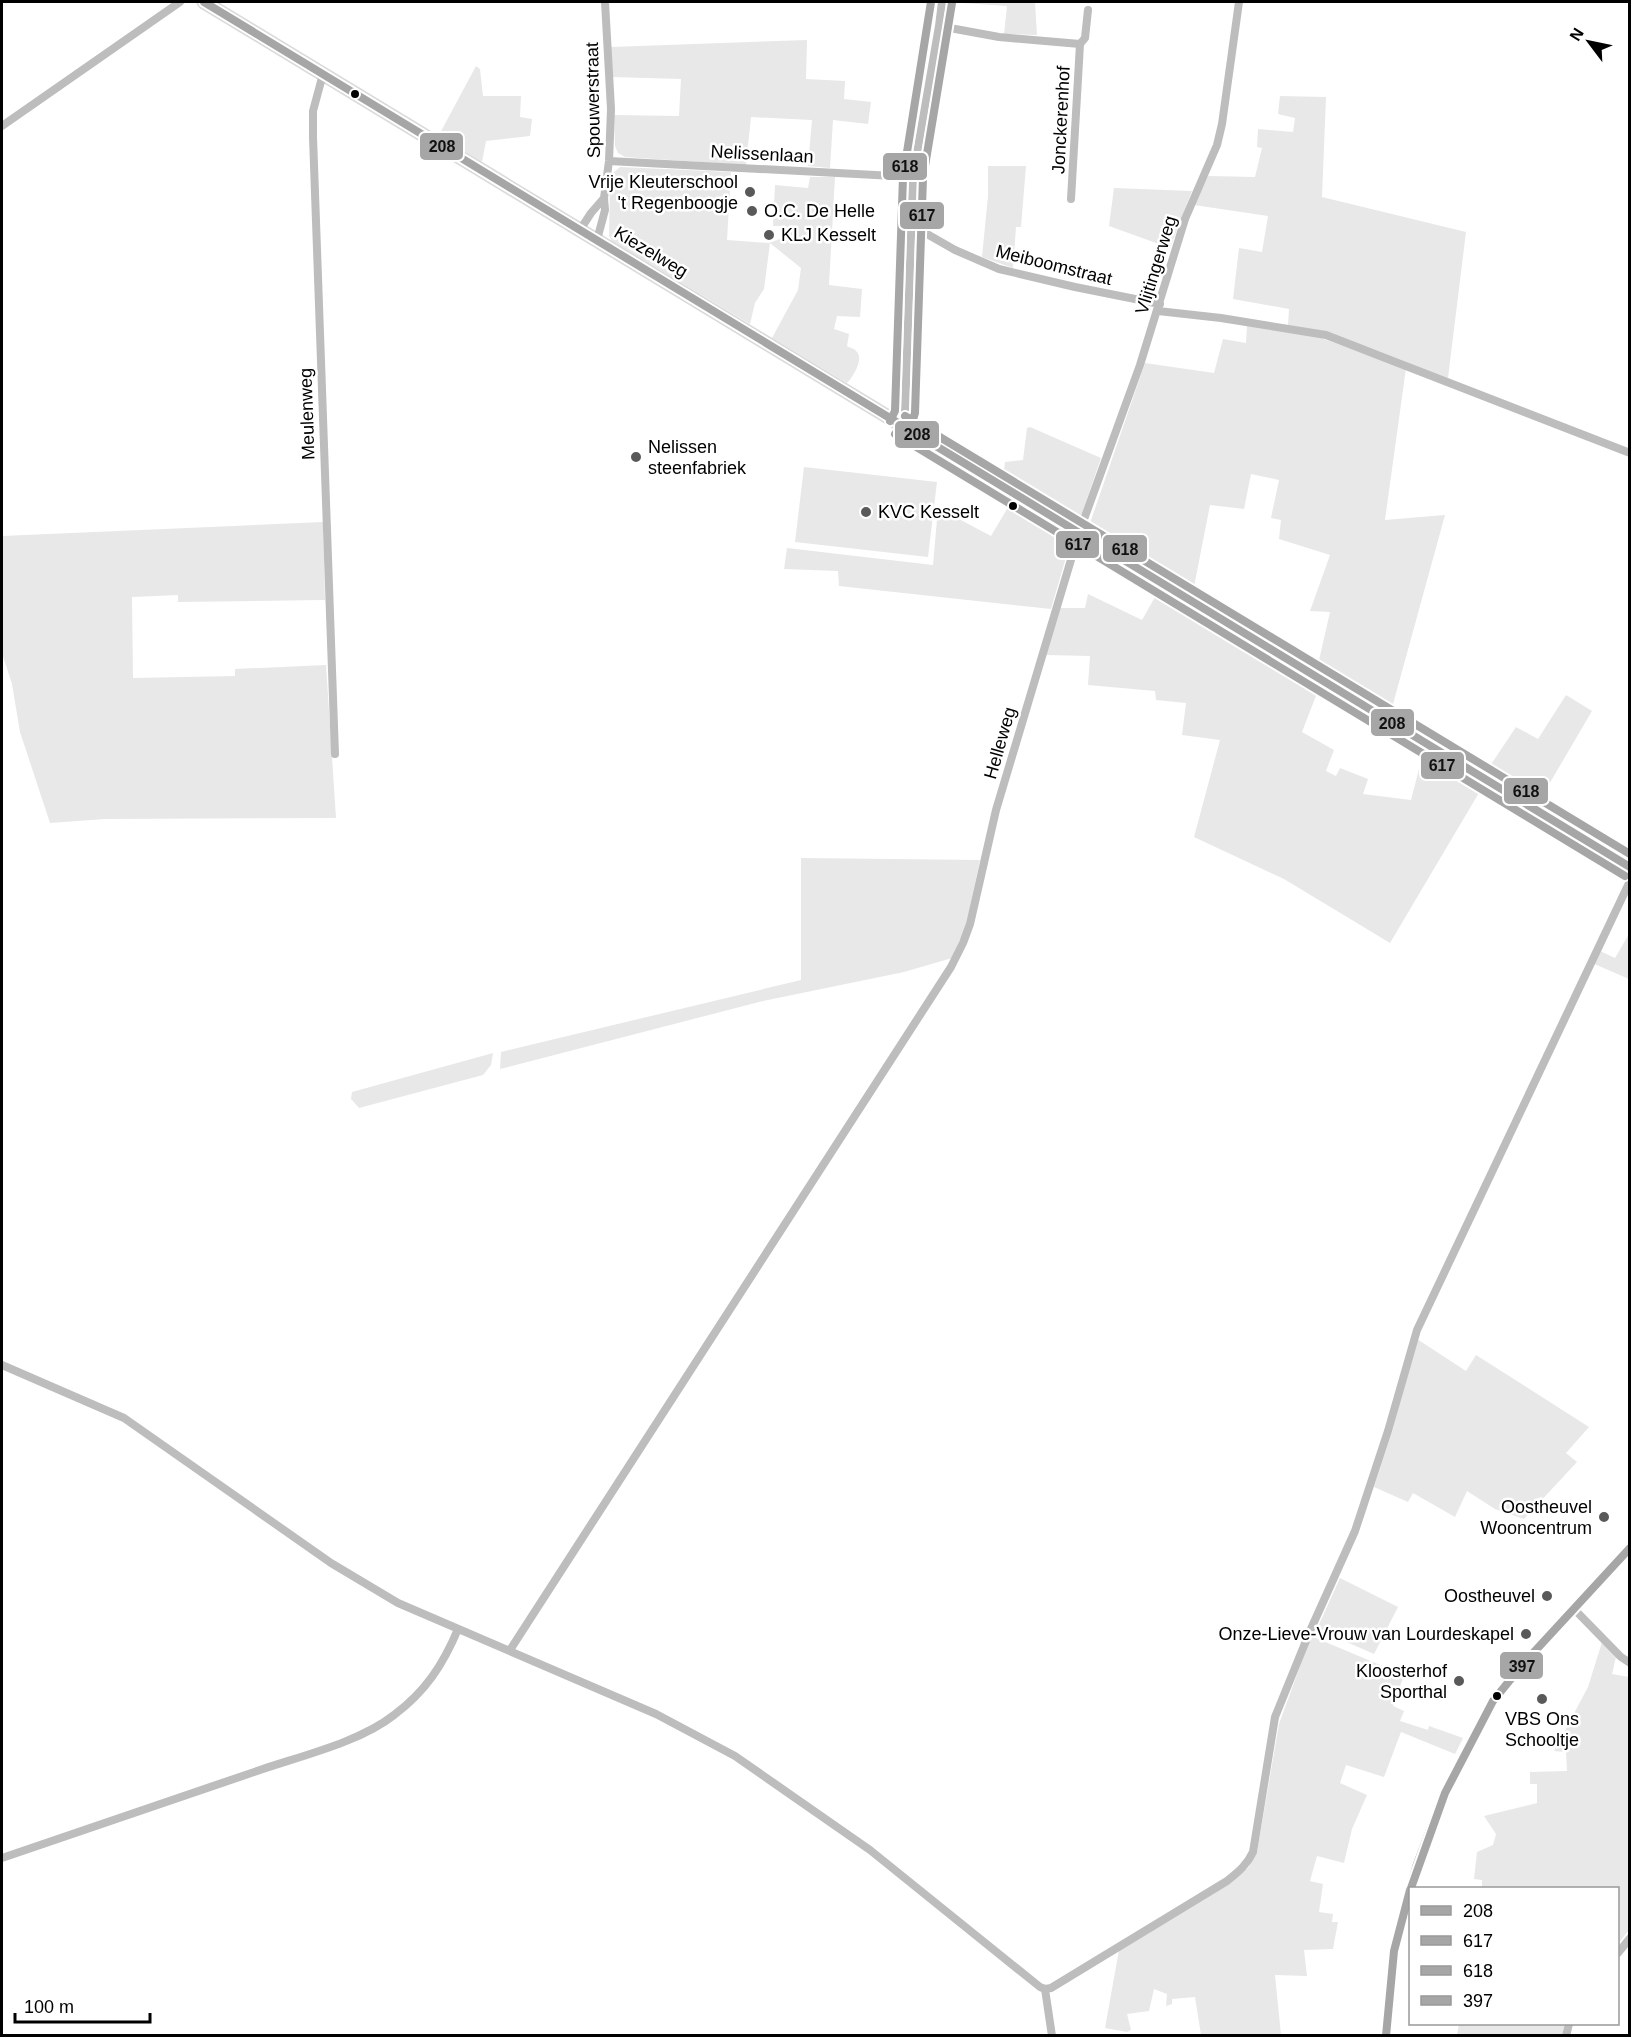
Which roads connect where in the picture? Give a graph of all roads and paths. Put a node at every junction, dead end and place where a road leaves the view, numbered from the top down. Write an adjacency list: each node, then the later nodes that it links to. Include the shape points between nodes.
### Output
1 (180, 2): 10 (street)
2 (204, 2): 9 (main road, Kiezelweg)
3 (606, 2): 11 (street, Spouwerstraat)
4 (942, 2): 7 (street)
5 (1239, 2): 18 (street, Vlijtingerweg, via 1222,124 1185,219)
6 (1088, 10): 8 (street, Jonckerenhof, via 1085,38)
7 (939, 26): 8 (street, Jonckerenhof, via 999,38); 12 (street)
8 (1080, 44): 14 (street, Jonckerenhof)
9 (323, 74): 16 (main road, Kiezelweg); 22 (street, Meulenweg, via 313,111 313,137)
10 (2, 126)
11 (609, 162): 12 (street, Nelissenlaan); 13 (street, Spouwerstraat)
12 (913, 177): 15 (street)
13 (604, 198): 16 (street); 17 (street, Spouwerstraat)
14 (1071, 199)
15 (913, 226): 18 (street, Meiboomstraat, via 999,269); 19 (street, via 906,413)
16 (580, 230): 17 (main road, Kiezelweg)
17 (597, 240): 19 (main road, Kiezelweg)
18 (1159, 308): 20 (street, Meiboomstraat, via 1326,335); 21 (street, Vlijtingerweg)
19 (900, 425): 21 (main road, Kiezelweg)
20 (1629, 453)
21 (1079, 533): 23 (main road, Kiezelweg); 29 (street, Helleweg, via 996,810 970,924 954,962)
22 (335, 754)
23 (1629, 867)
24 (1629, 881): 36 (street, via 1417,1330 1355,1531 1275,1717 1249,1860 1227,1881)
25 (2, 1365): 28 (street, via 124,1418 361,1582)
26 (1629, 1546): 27 (street)
27 (1574, 1609): 30 (street); 32 (street, via 1493,1701 1445,1793)
28 (458, 1629): 29 (street); 31 (street, via 432,1678 394,1716 374,1728)
29 (510, 1650): 36 (street, via 656,1714 735,1756 870,1850)
30 (1629, 1663)
31 (2, 1858)
32 (1412, 1887)
33 (1409, 1896): 38 (street, via 1394,1951)
34 (1629, 1938): 35 (street)
35 (1619, 1950)
36 (1045, 1989): 37 (street)
37 (1053, 2036)
38 (1386, 2036)

